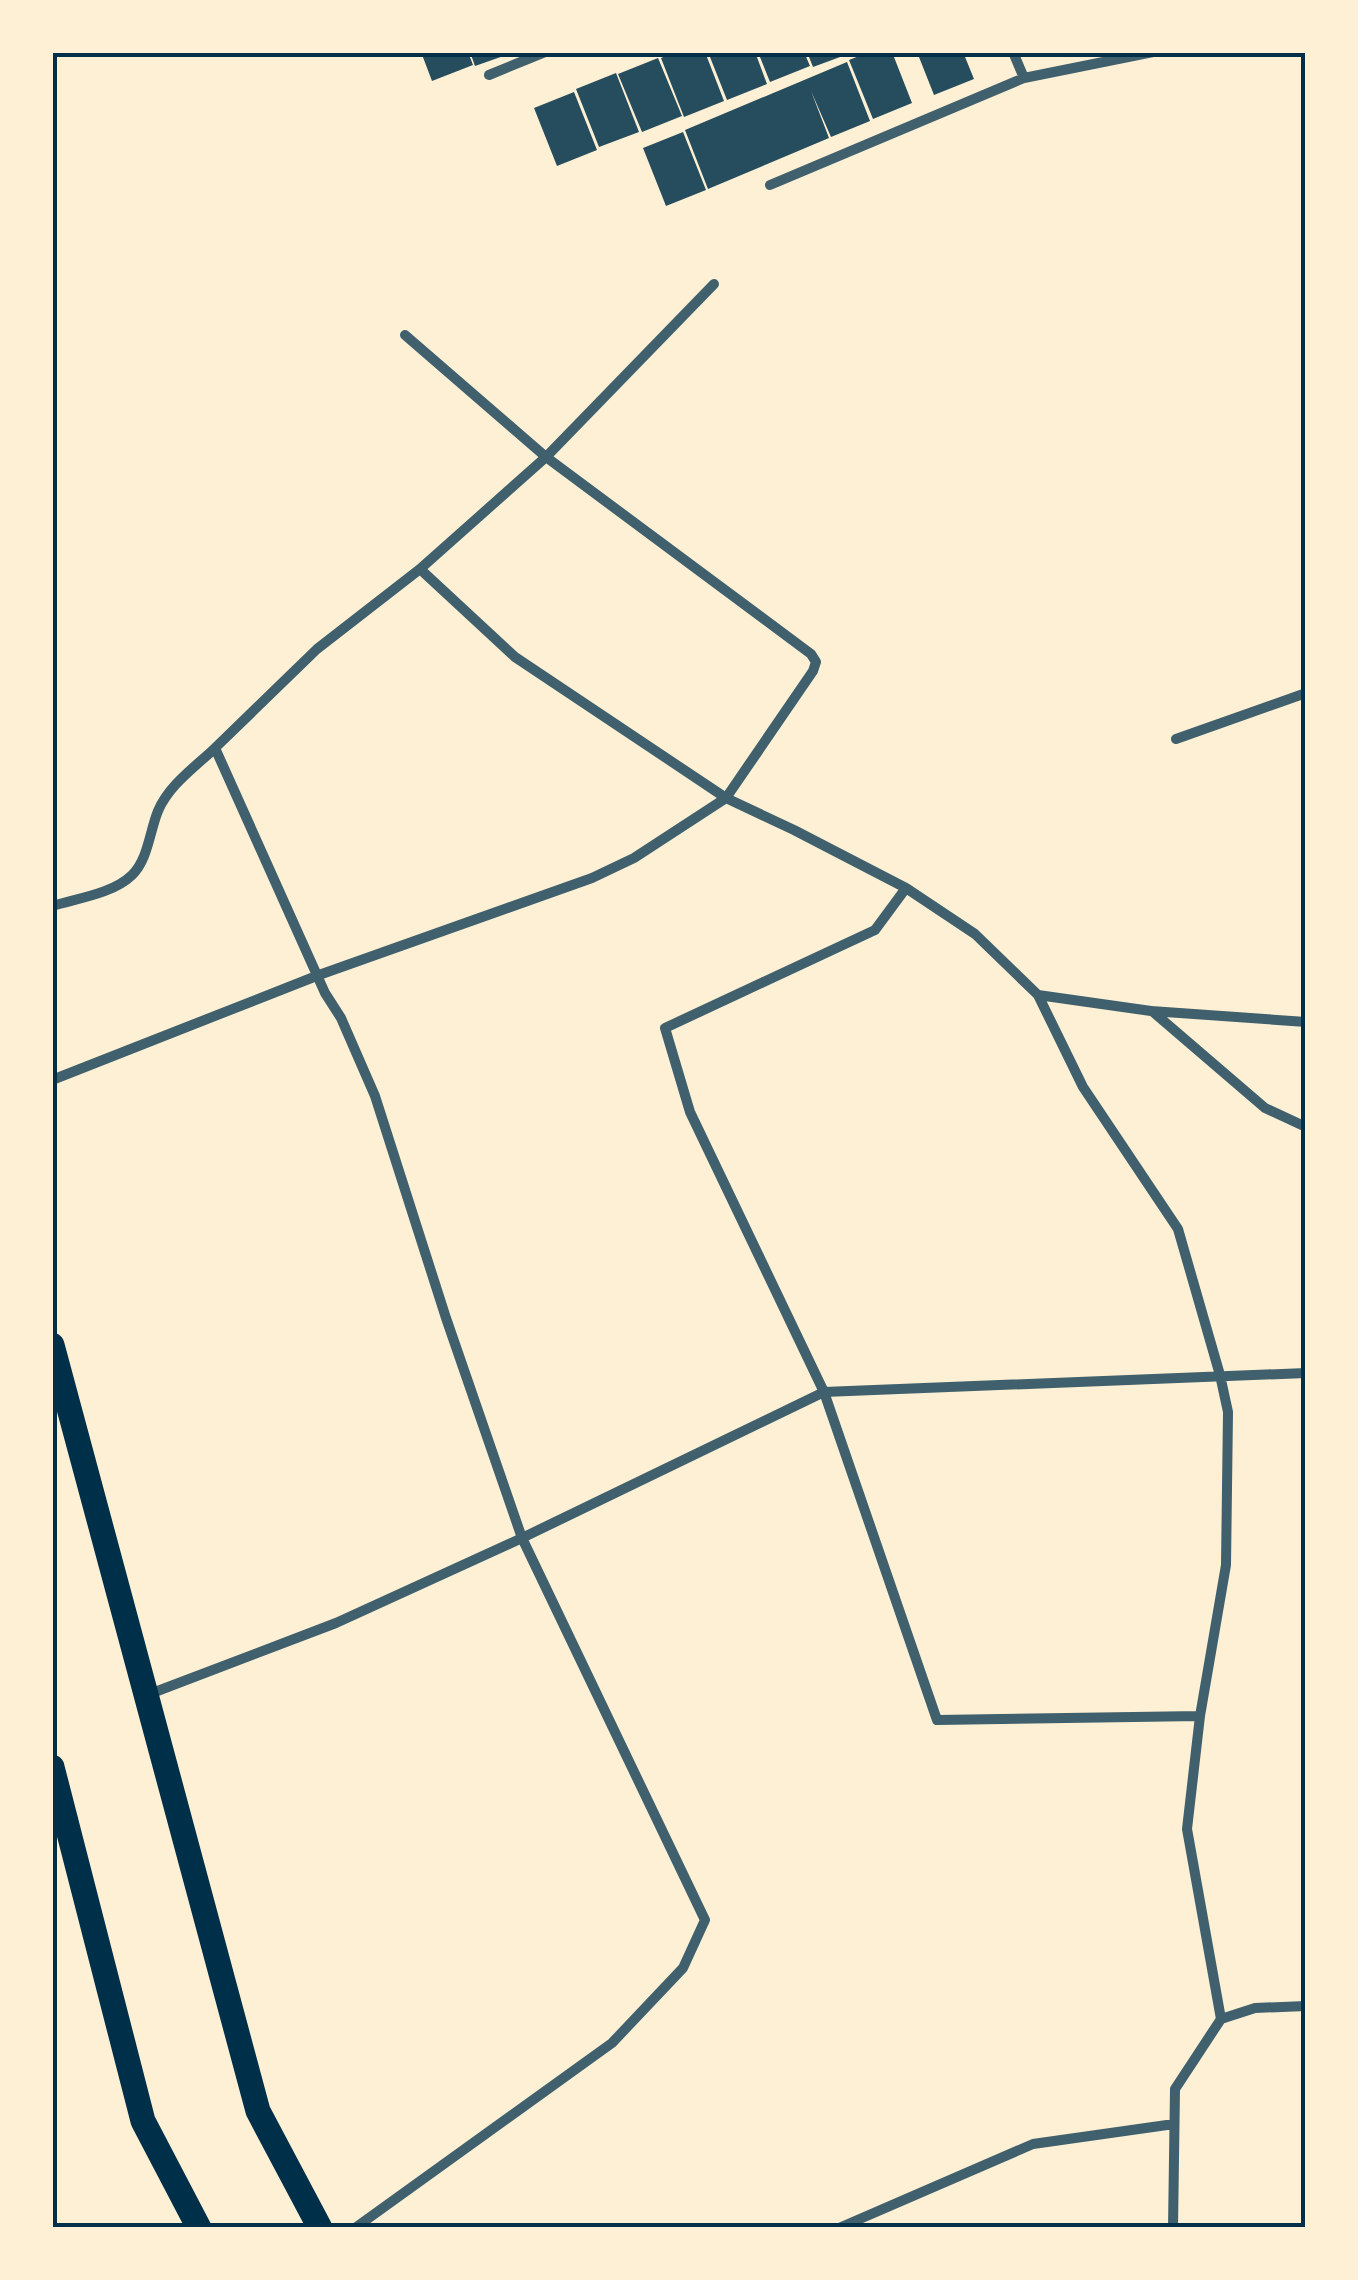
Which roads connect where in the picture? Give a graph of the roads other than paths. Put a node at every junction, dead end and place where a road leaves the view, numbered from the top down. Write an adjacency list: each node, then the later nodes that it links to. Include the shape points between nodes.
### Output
1 (545, 52): 4 (street)
2 (1013, 52): 5 (street)
3 (1154, 52): 5 (street)
4 (488, 75)
5 (1024, 78): 6 (street)
6 (770, 185)
7 (714, 284): 9 (street)
8 (405, 335): 9 (street)
9 (546, 457): 10 (street); 14 (street, via 816,662)
10 (420, 569): 13 (street, via 316,649); 14 (street, via 516,657)
11 (1306, 693): 12 (street)
12 (1176, 740)
13 (215, 748): 16 (street, via 170,790 134,874); 17 (street)
14 (726, 798): 15 (street); 17 (street, via 612,870)
15 (906, 888): 18 (street, via 976,934); 26 (street, via 875,930 664,1028 690,1112)
16 (52, 906)
17 (319, 975): 21 (street); 27 (street, via 375,1096)
18 (1038, 996): 19 (street); 25 (street, via 1083,1087 1178,1229)
19 (1151, 1010): 20 (street); 22 (street, via 1265,1108)
20 (1306, 1022)
21 (52, 1080)
22 (1306, 1128)
23 (52, 1345): 28 (main road)
24 (1306, 1373): 25 (street)
25 (1220, 1375): 26 (street); 29 (street, via 1228,1412 1226,1564)
26 (824, 1392): 27 (street); 29 (street, via 937,1720)
27 (522, 1538): 28 (street, via 336,1622); 36 (street, via 705,1920 684,1968 612,2043)
28 (146, 1696): 35 (main road, via 258,2111)
29 (1200, 1716): 32 (street, via 1187,1829)
30 (52, 1767): 34 (main road, via 143,2121)
31 (1306, 2006): 32 (street, via 1255,2008)
32 (1222, 2019): 33 (street, via 1175,2089)
33 (1174, 2124): 37 (street, via 1033,2144); 38 (street)
34 (199, 2228)
35 (320, 2228)
36 (355, 2228)
37 (839, 2228)
38 (1173, 2228)

